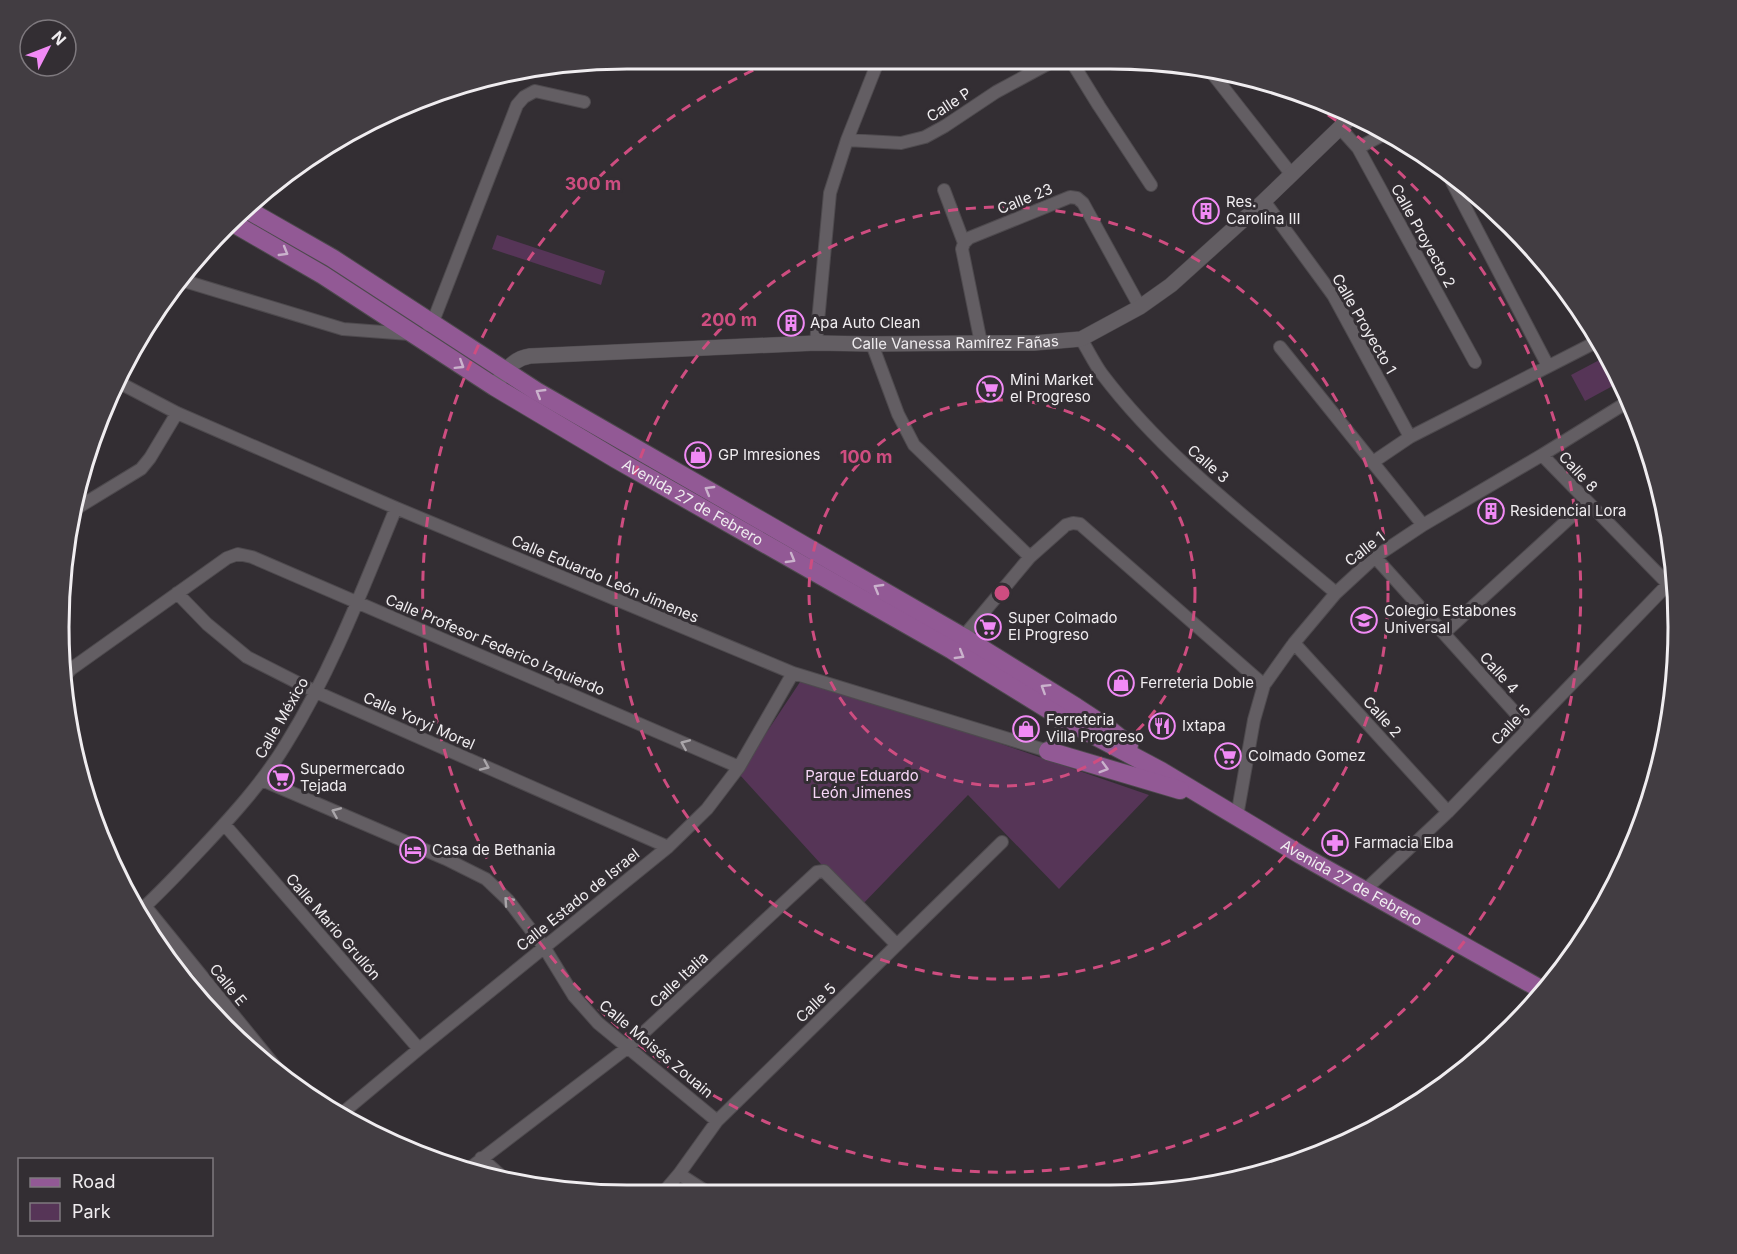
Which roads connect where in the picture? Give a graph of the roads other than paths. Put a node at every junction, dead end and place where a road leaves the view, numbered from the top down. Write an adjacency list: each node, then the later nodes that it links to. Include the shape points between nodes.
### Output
1 (875, 69): 8 (street)
2 (1037, 69): 8 (street, Calle P, via 925,137 901,143)
3 (1077, 69): 11 (street)
4 (1217, 80): 10 (street)
5 (584, 102): 20 (street, via 535,91 517,105)
6 (1345, 123): 9 (street, Calle Proyecto 2); 10 (street, Calle Vanessa Ramírez Fañas)
7 (1377, 138): 9 (street)
8 (847, 140): 23 (street, via 830,193)
9 (1358, 148): 28 (street, Calle Proyecto 2)
10 (1292, 175): 14 (street, Calle Vanessa Ramírez Fañas)
11 (1151, 185)
12 (1455, 188): 29 (street)
13 (944, 190): 17 (street)
14 (1264, 201): 19 (street, Calle Vanessa Ramírez Fañas); 35 (street, Calle Proyecto 1, via 1333,295)
15 (253, 213): 20 (main road, Avenida 27 de Febrero, via 332,258)
16 (238, 226): 21 (main road, Avenida 27 de Febrero, one-way to 21, via 323,275)
17 (964, 243): 19 (street, Calle 23, via 1070,197 1077,198); 24 (street)
18 (188, 282): 21 (street, via 343,330)
19 (1140, 308): 22 (street, Calle Vanessa Ramírez Fañas)
20 (432, 324): 21 (street); 30 (main road, Avenida 27 de Febrero)
21 (410, 334): 32 (main road, Avenida 27 de Febrero, one-way to 32)
22 (1081, 339): 24 (street, Calle Vanessa Ramírez Fañas); 47 (street, Calle 3, via 1101,373 1181,462)
23 (816, 343): 25 (street, Calle Vanessa Ramírez Fañas); 30 (street, Calle Vanessa Ramírez Fañas, via 530,356 522,357)
24 (981, 343): 25 (street, Calle Vanessa Ramírez Fañas)
25 (872, 344): 42 (street, via 914,445)
26 (1591, 345): 29 (street)
27 (1280, 347): 37 (street)
28 (1475, 362)
29 (1548, 366): 35 (street)
30 (505, 371): 32 (street, Calle Vanessa Ramírez Fañas); 50 (main road, Avenida 27 de Febrero, one-way to 30)
31 (124, 385): 34 (street, Calle Eduardo León Jimenes)
32 (495, 387): 56 (main road, Avenida 27 de Febrero, one-way to 56, via 952,650)
33 (1622, 405): 36 (street, Calle 1)
34 (177, 413): 39 (street, via 141,469); 40 (street, Calle Eduardo León Jimenes)
35 (1410, 437): 37 (street)
36 (1542, 455): 38 (street, Calle 8); 41 (street, Calle 1)
37 (1373, 462): 41 (street)
38 (1586, 502): 44 (street, Calle 8); 49 (street)
39 (83, 504)
40 (396, 508): 48 (street, Calle México); 53 (street, Calle Eduardo León Jimenes)
41 (1423, 525): 43 (street, Calle 1)
42 (1030, 556): 50 (street); 54 (street, via 1066,525 1080,524)
43 (1375, 557): 47 (street, Calle 1); 49 (street, Calle 4)
44 (1665, 575)
45 (1667, 587): 57 (street, Calle 5)
46 (177, 593): 48 (street, Calle Profesor Federico Izquierdo, via 238,554); 52 (street); 55 (street, Calle Yoryi Morel, via 247,657)
47 (1336, 593): 51 (street, Calle 1)
48 (357, 602): 55 (street, Calle México); 59 (street, Calle Profesor Federico Izquierdo, one-way to 48)
49 (1443, 633): 57 (street, Calle 4)
50 (963, 637): 56 (main road, Avenida 27 de Febrero, one-way to 50)
51 (1294, 643): 54 (street, Calle 1); 62 (street, Calle 2)
52 (71, 669)
53 (793, 673): 58 (street, Calle Eduardo León Jimenes); 59 (street, Calle Estado de Israel)
54 (1264, 685): 63 (street, Calle 1)
55 (316, 692): 60 (street, Calle México); 66 (street, Calle Yoryi Morel, one-way to 66)
56 (1072, 714): 58 (street); 61 (main road, Avenida 27 de Febrero, via 1105,726 1161,771)
57 (1529, 728): 62 (street, Calle 5)
58 (1048, 751): 61 (main road, one-way to 61)
59 (739, 767): 66 (street, Calle Estado de Israel, via 707,809)
60 (262, 780): 64 (street, Calle México); 71 (street, Calle Moisés Zouain, one-way to 60, via 486,879)
61 (1205, 797): 63 (main road, Avenida 27 de Febrero)
62 (1448, 812): 67 (street, Calle 5)
63 (1237, 816): 67 (main road, Avenida 27 de Febrero)
64 (224, 824): 68 (street, Calle México); 75 (street, Calle Mario Grullón)
65 (1002, 842): 70 (street, Calle 5)
66 (668, 847): 71 (street, Calle Estado de Israel)
67 (1365, 890): 72 (main road, Avenida 27 de Febrero)
68 (144, 906)
69 (149, 914): 73 (street, Calle E)
70 (897, 945): 74 (street, Calle Italia, via 821,870); 77 (street, Calle 5)
71 (544, 946): 74 (street, Calle Moisés Zouain, via 574,996); 75 (street, Calle Estado de Israel)
72 (1537, 987)
73 (259, 1047)
74 (627, 1048): 77 (street, Calle Moisés Zouain); 78 (street, Calle Italia)
75 (419, 1049): 76 (street, Calle Estado de Israel)
76 (347, 1109)
77 (717, 1121): 81 (street, Calle 5)
78 (481, 1158): 79 (street, Calle Italia); 80 (street)
79 (475, 1163)
80 (493, 1168)
81 (679, 1174): 82 (street, Calle 5); 83 (street)
82 (670, 1185)
83 (696, 1185)

